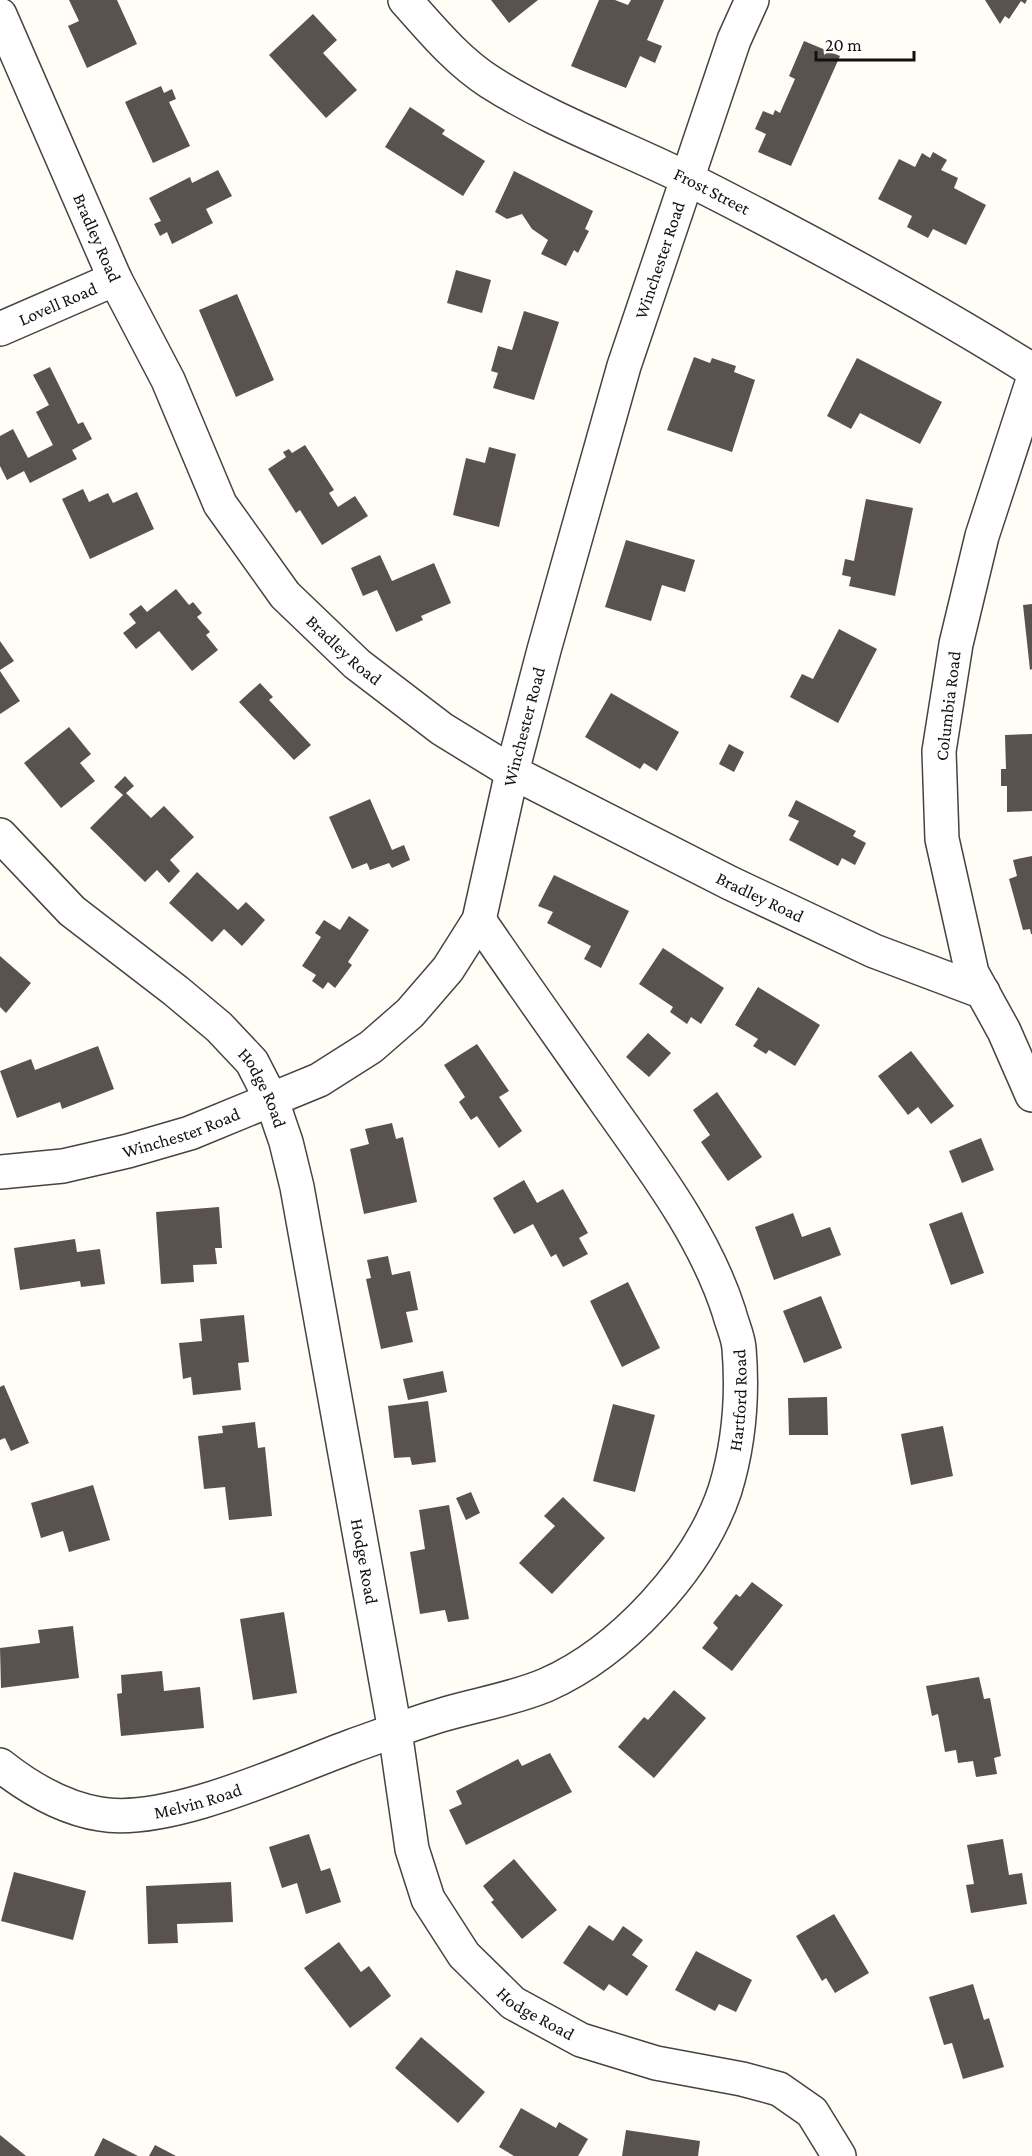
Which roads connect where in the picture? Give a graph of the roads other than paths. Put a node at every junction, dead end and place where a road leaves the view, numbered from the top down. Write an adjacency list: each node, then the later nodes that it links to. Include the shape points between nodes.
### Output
1 (405, 0): 4 (street, Frost Street, via 444,43 489,81 596,138)
2 (752, 0): 4 (street, Winchester Road, via 734,40)
3 (0, 15): 5 (street, Bradley Road)
4 (689, 179): 7 (street, Frost Street, via 944,314); 9 (street, Winchester Road, via 624,366)
5 (115, 279): 6 (street, Lovell Road); 9 (street, Bradley Road, via 168,380 220,504 285,595 357,664 442,729)
6 (0, 329)
7 (1032, 370)
8 (1032, 383): 12 (street, Columbia Road, via 982,536 956,644 939,751 942,839 972,973)
9 (512, 772): 11 (street, Winchester Road); 12 (street, Bradley Road, via 874,951)
10 (0, 835): 14 (street, Hodge Road, via 72,911 219,1027 252,1062)
11 (479, 920): 14 (street, Winchester Road, via 448,969 410,1013 379,1040 319,1080); 16 (street, Hartford Road, via 659,1178 718,1279 739,1344 740,1418 724,1491 698,1545 665,1592 632,1626 591,1660 547,1685)
12 (983, 992): 13 (street, Columbia Road)
13 (1032, 1095)
14 (272, 1101): 15 (street, Winchester Road, via 190,1133 128,1151 63,1166); 16 (street, Hodge Road, via 297,1187)
15 (0, 1172)
16 (395, 1731): 17 (street, Melvin Road, via 200,1802 146,1815 101,1815 61,1802 23,1783); 18 (street, Hodge Road, via 412,1849 428,1899 464,1954 513,2003 581,2040 656,2063 779,2090 812,2112)
17 (0, 1765)
18 (839, 2156)

